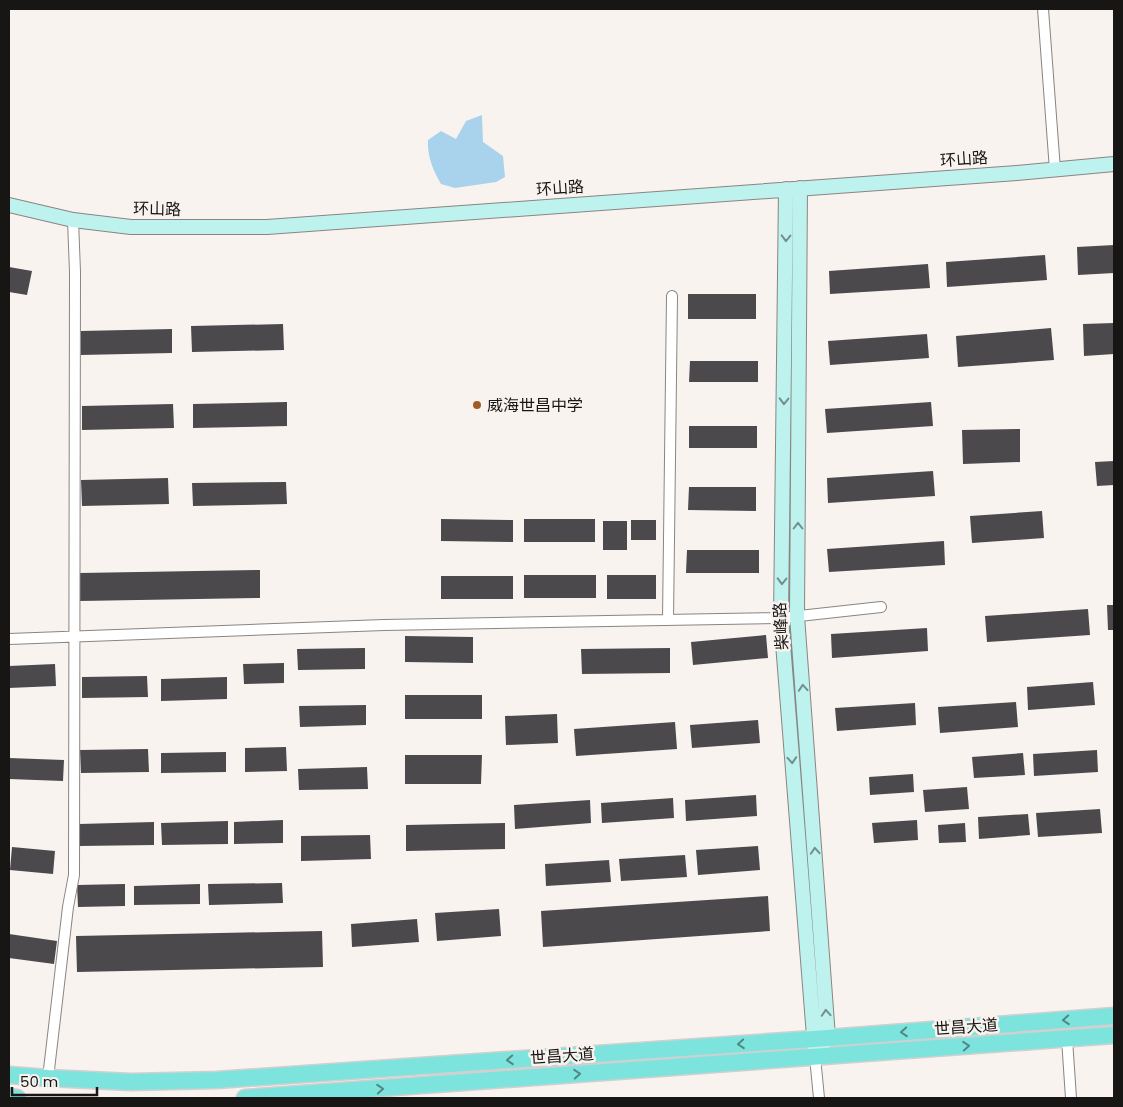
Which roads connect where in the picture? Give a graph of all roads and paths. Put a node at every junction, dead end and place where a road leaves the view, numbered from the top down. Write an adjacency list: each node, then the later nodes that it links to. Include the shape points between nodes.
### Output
1 (1043, 9): 3 (street)
2 (1114, 164): 3 (street, 环山路)
3 (1055, 170): 4 (street, 环山路)
4 (793, 189): 6 (street, 环山路, via 267,227 131,227); 9 (street, 柴峰路, one-way to 4); 10 (street, 柴峰路, one-way to 10)
5 (9, 205): 6 (street, 环山路)
6 (73, 220): 12 (street)
7 (672, 296): 11 (street)
8 (882, 607): 9 (street)
9 (797, 616): 10 (street); 16 (street, 柴峰路, one-way to 9)
10 (781, 618): 11 (street); 16 (street, 柴峰路, one-way to 16)
11 (668, 620): 12 (street, via 384,625)
12 (74, 637): 13 (street); 20 (street, via 74,875)
13 (9, 639)
14 (1114, 1016): 16 (main road, 世昌大道, one-way to 16)
15 (1114, 1035): 17 (main road, 世昌大道)
16 (821, 1038): 18 (street); 20 (main road, 世昌大道, one-way to 20, via 217,1080 132,1082)
17 (1067, 1038): 18 (main road, 世昌大道, one-way to 17); 26 (street)
18 (815, 1058): 21 (main road, 世昌大道, one-way to 18); 25 (street)
19 (9, 1075): 20 (main road, 世昌大道)
20 (48, 1078)
21 (341, 1095): 24 (main road, 世昌大道)
22 (9, 1098): 23 (main road)
23 (18, 1098)
24 (244, 1098)
25 (818, 1098)
26 (1071, 1098)

